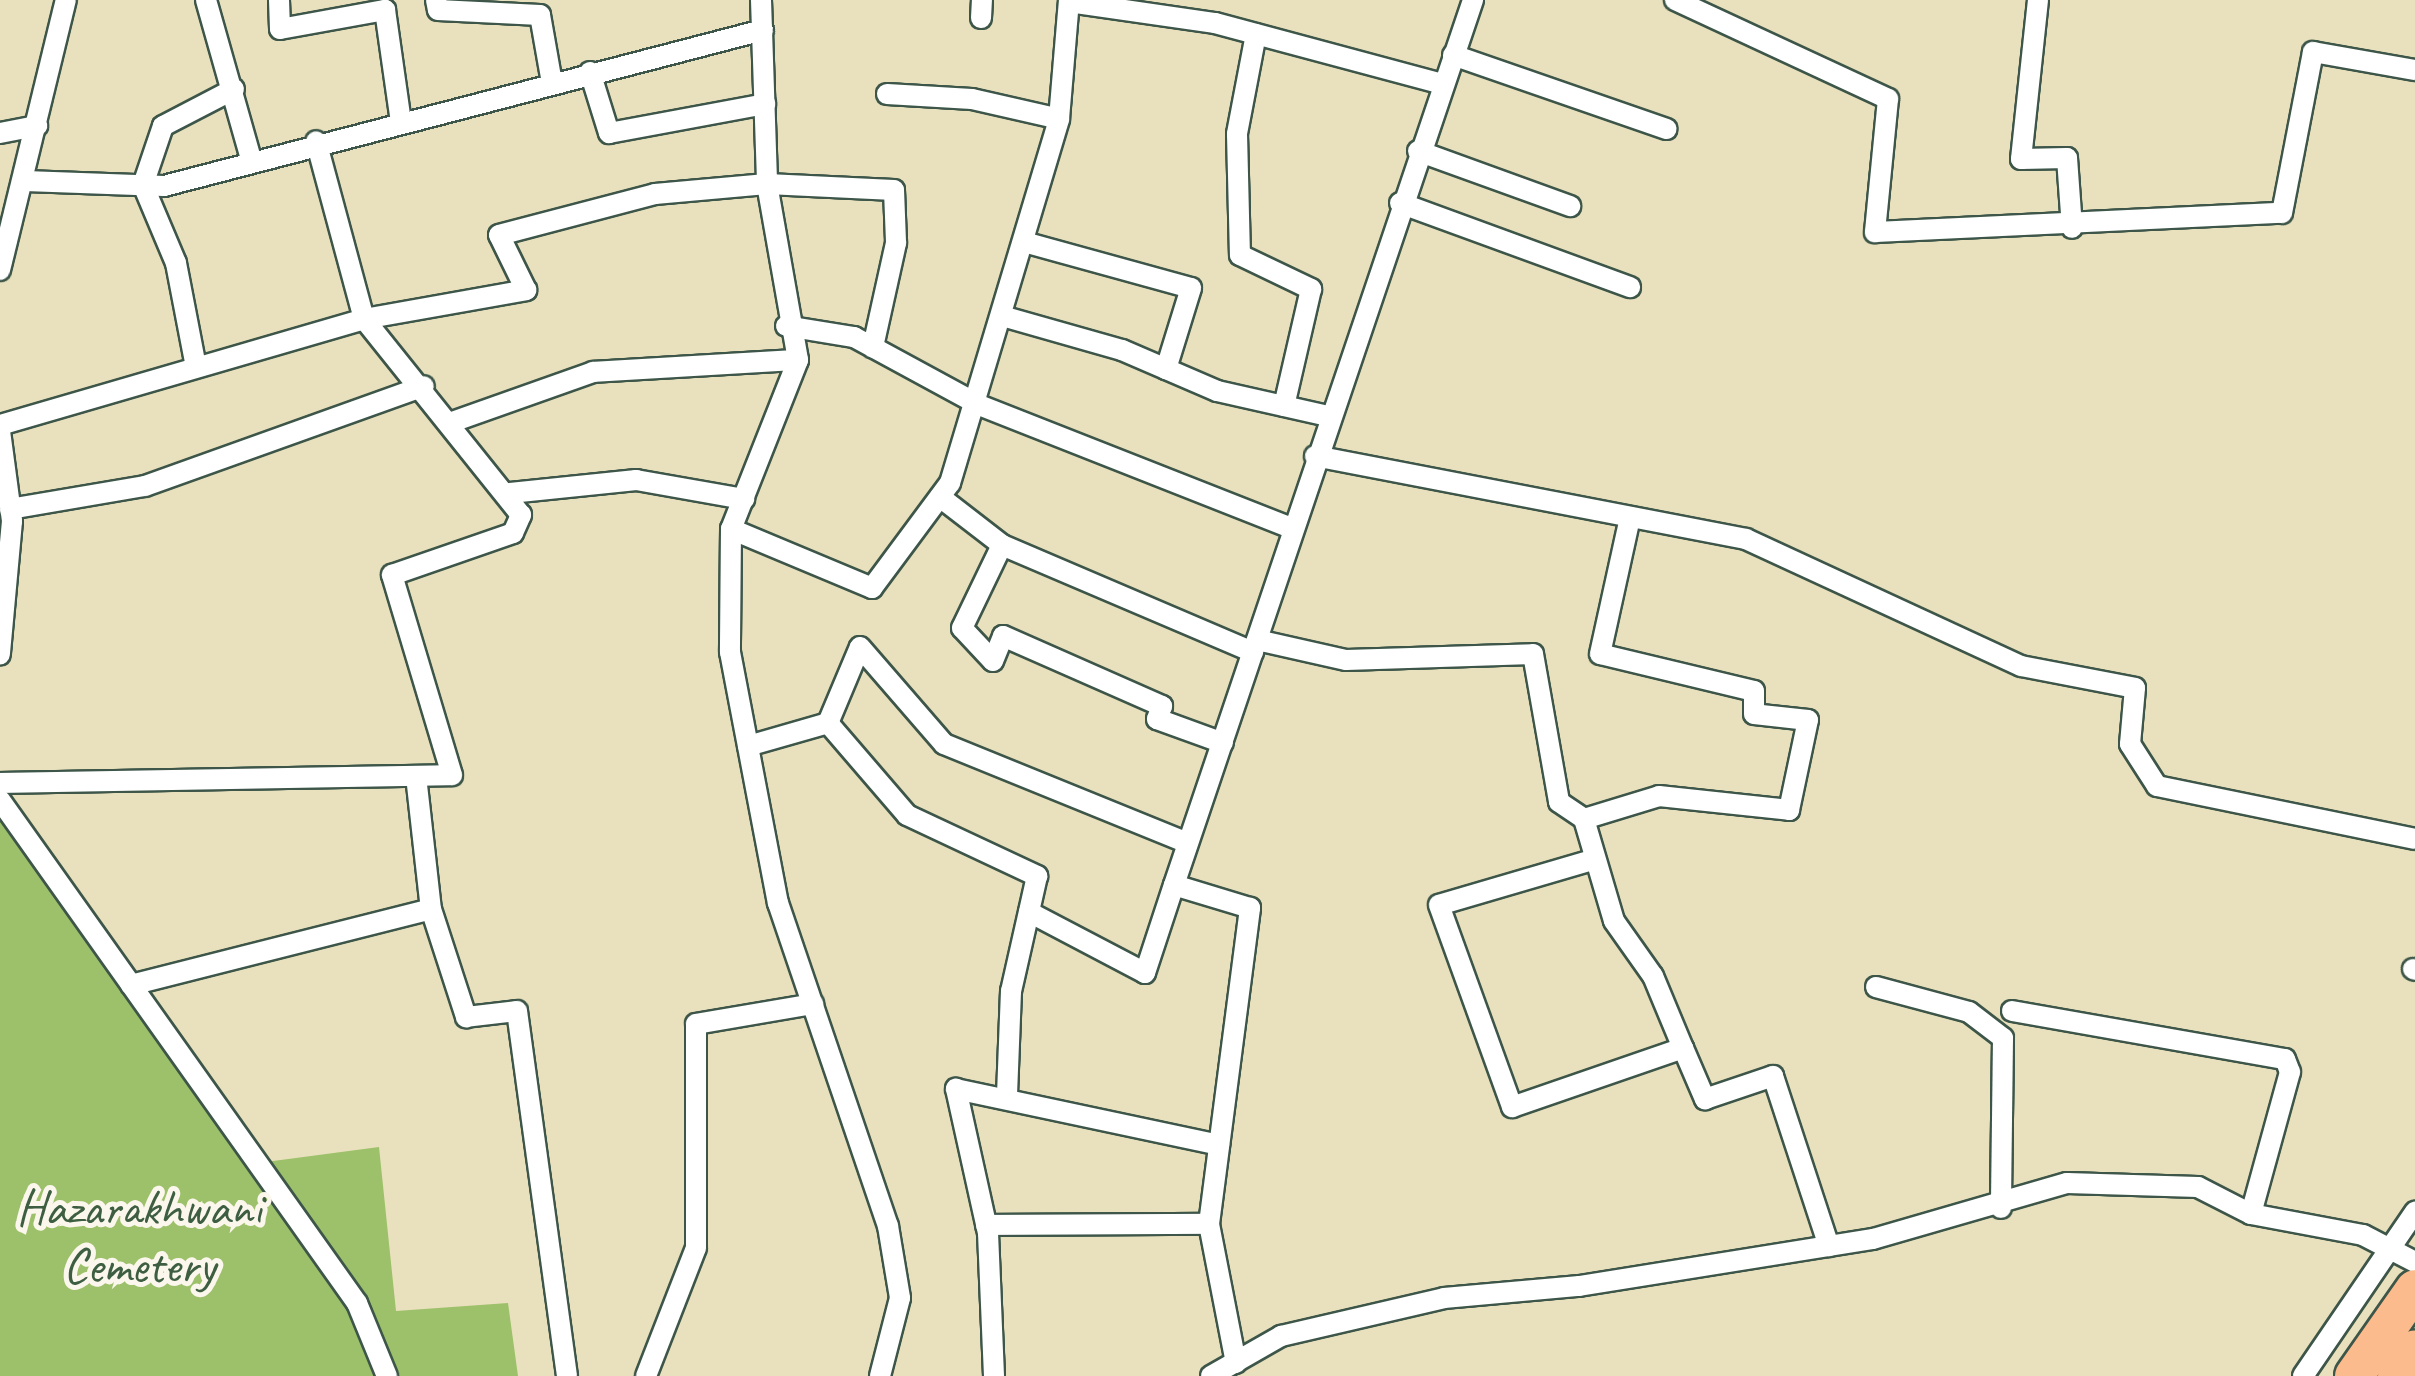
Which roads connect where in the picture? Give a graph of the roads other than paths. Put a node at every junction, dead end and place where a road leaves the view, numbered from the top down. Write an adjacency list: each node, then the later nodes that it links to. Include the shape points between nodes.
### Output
1 (66, 0): 22 (street)
2 (206, 0): 17 (street)
3 (279, 0): 21 (street, via 280,28 384,10)
4 (436, 0): 15 (street, via 438,10 540,15)
5 (762, 0): 10 (street)
6 (1473, 0): 12 (street)
7 (1676, 0): 33 (street, via 1888,99 1874,232)
8 (2038, 0): 33 (street, via 2021,159 2067,158)
9 (1069, 1): 11 (street); 20 (street)
10 (763, 30): 14 (street); 19 (street)
11 (1256, 34): 16 (street); 46 (street, via 1237,134 1240,255 1310,289)
12 (1453, 55): 16 (street); 23 (street)
13 (2415, 70): 33 (street, via 2313,52 2282,213)
14 (590, 72): 15 (street); 19 (street, via 608,133)
15 (552, 83): 21 (street)
16 (1442, 84): 26 (street)
17 (234, 89): 27 (street); 30 (street, via 163,126)
18 (887, 94): 20 (street, via 972,98)
19 (765, 104): 29 (street)
20 (1059, 119): 34 (street)
21 (401, 123): 25 (street)
22 (37, 126): 24 (street); 28 (street)
23 (1667, 129)
24 (0, 133)
25 (316, 142): 27 (street); 38 (street)
26 (1418, 151): 31 (street); 32 (street)
27 (252, 159): 30 (street)
28 (25, 180): 30 (street); 35 (street)
29 (768, 184): 38 (street, via 655,194 498,235 526,290); 39 (street); 40 (street, via 894,190 896,243)
30 (143, 185): 42 (street, via 176,263)
31 (1400, 203): 36 (street); 47 (street)
32 (1570, 206)
33 (2072, 228)
34 (1024, 242): 37 (street); 43 (street, via 1191,288)
35 (0, 270)
36 (1630, 288)
37 (1002, 316): 43 (street); 45 (street)
38 (364, 319): 42 (street); 44 (street)
39 (786, 326): 40 (street); 41 (street)
40 (873, 347): 45 (street)
41 (798, 360): 48 (street, via 594,372); 53 (street)
42 (196, 368): 49 (street)
43 (1166, 369): 46 (street)
44 (424, 386): 48 (street); 54 (street, via 145,486)
45 (979, 405): 52 (street); 56 (street)
46 (1284, 406): 47 (street)
47 (1328, 416): 50 (street)
48 (452, 422): 51 (street)
49 (0, 428): 54 (street)
50 (1315, 456): 55 (street); 56 (street)
51 (510, 494): 53 (street, via 636,480); 64 (street, via 521,514 512,533 392,575 452,776)
52 (940, 497): 57 (street, via 872,588); 58 (street)
53 (744, 498): 57 (street)
54 (10, 510): 60 (street)
55 (1630, 517): 67 (street, via 1600,654 1754,692 1754,714 1808,720 1789,810 1659,796); 68 (street, via 1746,539 2021,666 2136,688 2130,744 2157,786)
56 (1292, 528): 59 (street)
57 (730, 529): 63 (street, via 730,652)
58 (1002, 545): 59 (street); 62 (street, via 962,628 993,661 1003,636 1162,706 1158,719)
59 (1255, 646): 62 (street); 67 (street, via 1346,660 1533,654 1559,802)
60 (0, 654)
61 (828, 723): 63 (street); 69 (street, via 860,648 944,744); 73 (street, via 907,815 1037,876)
62 (1223, 742): 69 (street)
63 (748, 746): 76 (street, via 778,903)
64 (416, 776): 65 (street); 72 (street)
65 (0, 783)
66 (0, 800): 74 (street)
67 (1584, 819): 70 (street)
68 (2415, 839)
69 (1188, 843): 71 (street)
70 (1589, 861): 78 (street); 78 (street, via 1439,905 1512,1108)
71 (1174, 884): 73 (street, via 1145,973); 80 (street, via 1250,908)
72 (430, 908): 74 (street); 93 (street, via 466,1017 517,1011)
73 (1029, 912): 79 (street, via 1011,991)
74 (132, 985): 92 (street, via 357,1303)
75 (1876, 987): 81 (street, via 1969,1012 2003,1038)
76 (813, 1004): 94 (street, via 696,1024 696,1248); 95 (street, via 888,1226 900,1298)
77 (2012, 1011): 83 (street, via 2285,1059 2290,1072)
78 (1683, 1048): 86 (street, via 1704,1099 1773,1076)
79 (1007, 1095): 80 (street, via 1098,1124); 85 (street, via 956,1089)
80 (1220, 1145): 84 (street)
81 (2001, 1208): 83 (street, via 2067,1183 2118,1182 2198,1188); 86 (street)
82 (2415, 1212): 87 (street)
83 (2251, 1214): 87 (street)
84 (1209, 1224): 85 (street); 91 (street)
85 (986, 1225): 96 (street)
86 (1829, 1246): 91 (street, via 1444,1298 1281,1336)
87 (2391, 1248): 88 (street); 98 (street)
88 (2415, 1262)
89 (2415, 1289): 99 (highway)
90 (2415, 1350): 100 (highway)
91 (1236, 1362): 97 (street)
92 (387, 1376)
93 (567, 1376)
94 (646, 1376)
95 (880, 1376)
96 (994, 1376)
97 (1212, 1376)
98 (2303, 1376)
99 (2354, 1376)
100 (2397, 1376)

